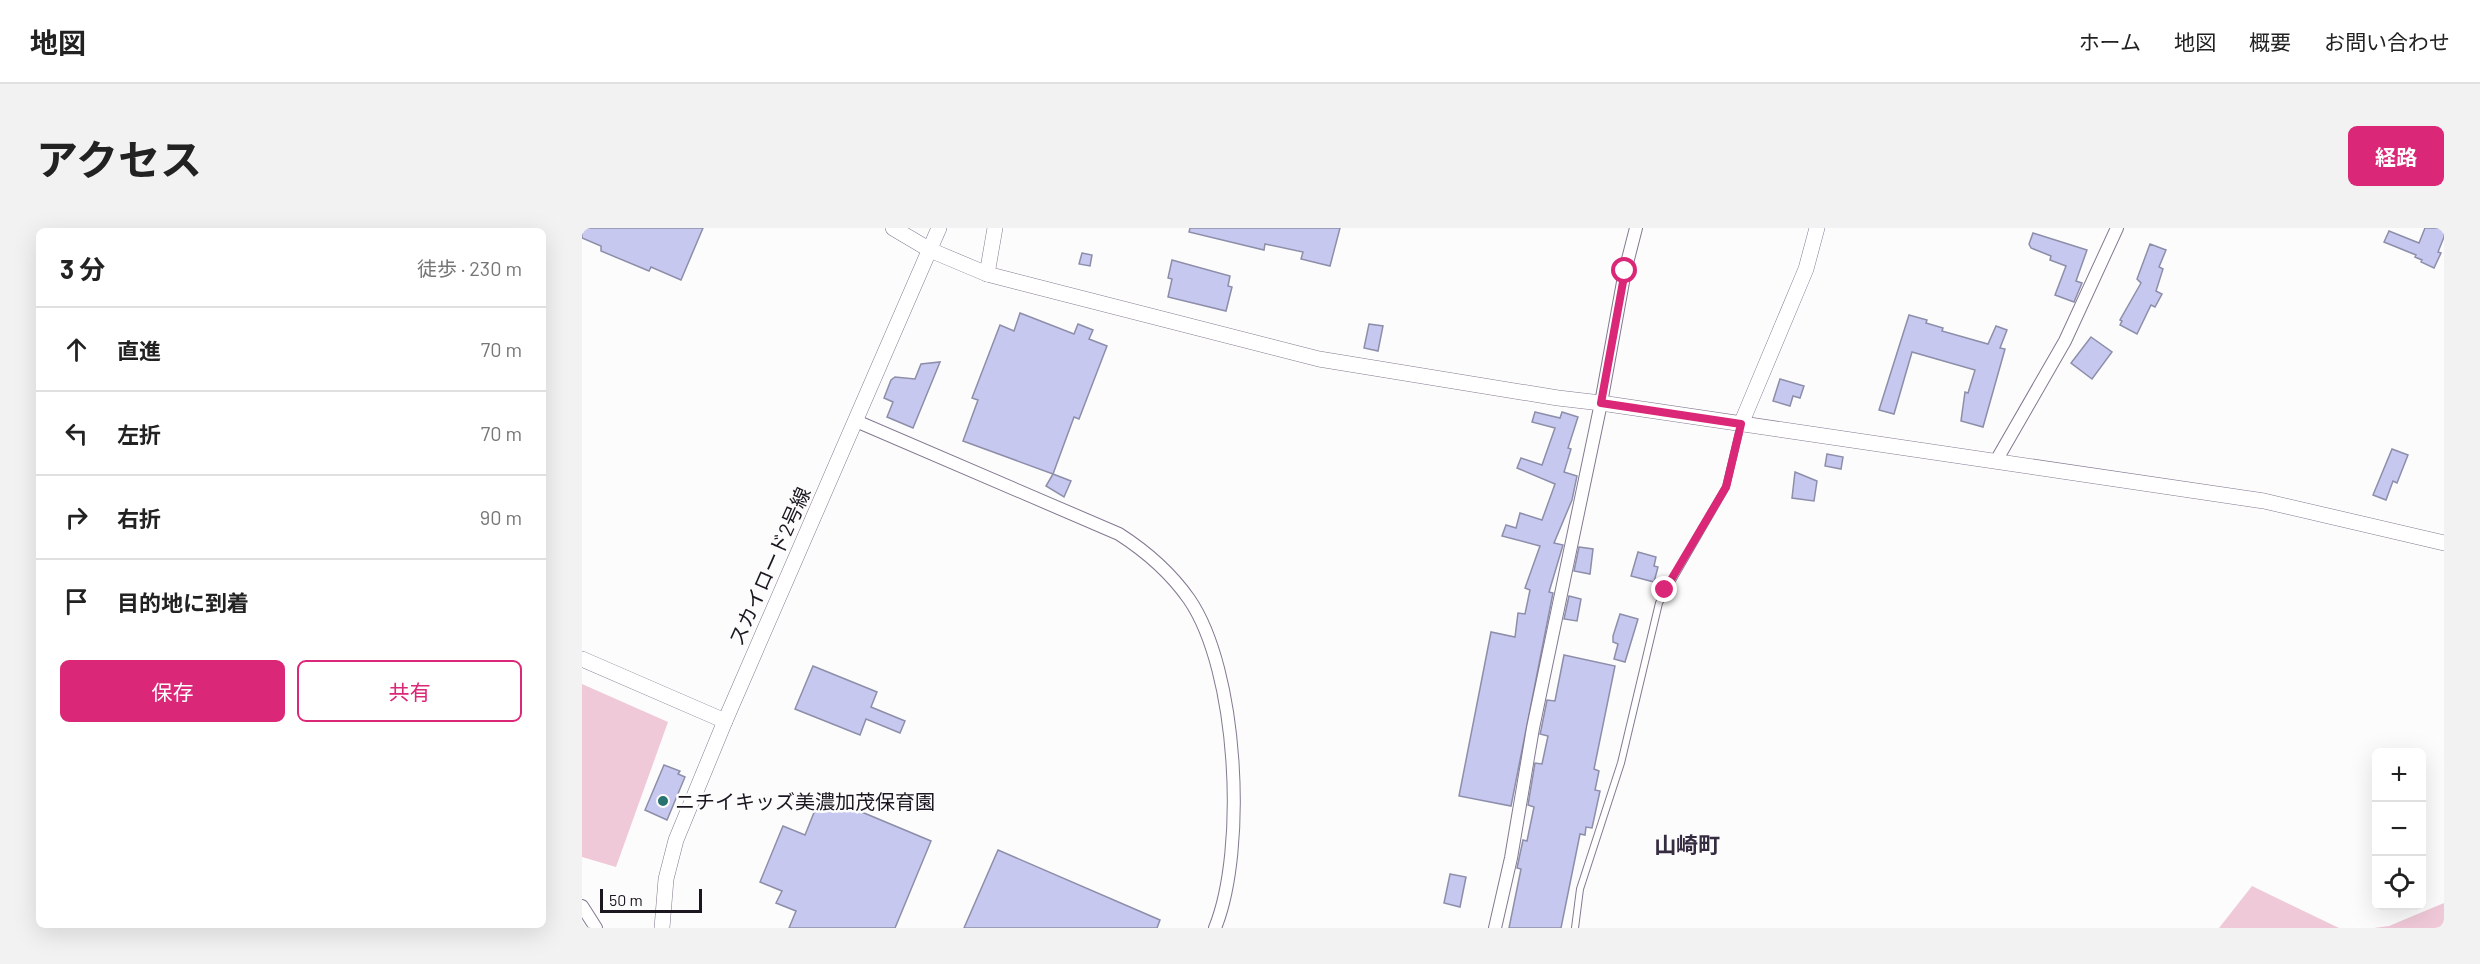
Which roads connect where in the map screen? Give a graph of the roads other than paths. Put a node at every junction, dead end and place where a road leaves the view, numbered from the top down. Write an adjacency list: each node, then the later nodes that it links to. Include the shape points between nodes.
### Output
1 (894, 228): 8 (street)
2 (939, 228): 8 (street, スカイロード2号線)
3 (995, 228): 10 (street)
4 (1631, 228): 9 (street)
5 (1636, 228): 9 (street)
6 (1817, 228): 13 (street, via 1806,269)
7 (2117, 228): 14 (street, via 2065,341)
8 (930, 250): 10 (street); 12 (street, スカイロード2号線)
9 (1630, 252): 11 (street)
10 (987, 274): 11 (street, via 1319,359)
11 (1601, 403): 13 (street); 22 (street)
12 (856, 421): 17 (street, スカイロード2号線); 21 (street, via 1119,534 1158,563 1189,600 1217,663 1230,733 1230,866)
13 (1741, 424): 14 (street); 23 (lane, via 1726,487 1659,603 1621,763 1580,890)
14 (1996, 461): 15 (street, via 2264,501)
15 (2444, 543)
16 (582, 659): 17 (street)
17 (725, 721): 20 (street, スカイロード2号線, via 676,840 666,879)
18 (582, 906): 19 (street)
19 (596, 928)
20 (663, 928)
21 (1215, 928)
22 (1496, 928)
23 (1575, 928)

